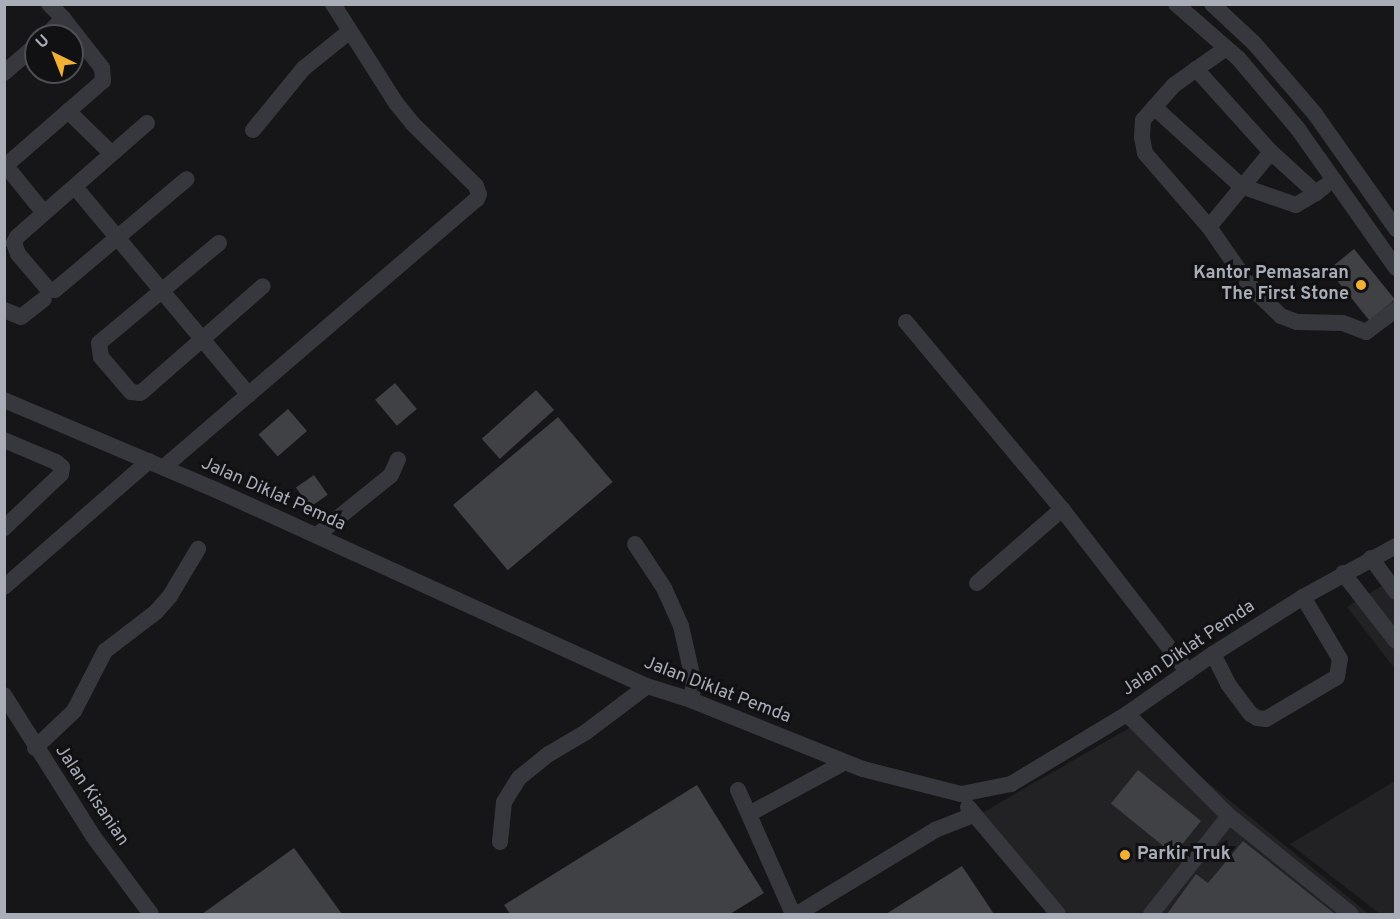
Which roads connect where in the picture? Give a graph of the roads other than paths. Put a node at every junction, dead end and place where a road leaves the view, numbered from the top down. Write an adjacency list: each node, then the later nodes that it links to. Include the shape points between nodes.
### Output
1 (49, 4): 5 (street)
2 (333, 4): 7 (street)
3 (1176, 4): 8 (street)
4 (1212, 4): 26 (street, via 1254,43 1315,114)
5 (63, 18): 6 (street); 13 (street, via 104,74 99,86)
6 (57, 24)
7 (350, 31): 15 (street, via 297,75); 37 (street, via 396,103 476,186 479,194)
8 (1226, 48): 10 (street); 20 (street, via 1298,129)
9 (24, 56): 11 (street)
10 (1196, 69): 12 (street); 16 (street)
11 (4, 73)
12 (1154, 107): 21 (street); 25 (street, via 1143,120 1145,153)
13 (68, 111): 17 (street); 18 (street)
14 (147, 123): 17 (street)
15 (253, 130)
16 (1271, 152): 21 (street); 23 (street)
17 (111, 153): 22 (street)
18 (5, 166): 24 (street)
19 (187, 179): 27 (street)
20 (1332, 180): 23 (street); 29 (street)
21 (1241, 186): 23 (street, via 1296,205); 25 (street)
22 (75, 187): 24 (street); 27 (street)
23 (1316, 193)
24 (44, 213): 27 (street, via 17,237 15,248 51,291)
25 (1209, 227): 33 (street, via 1250,286 1281,316 1297,322 1343,323 1366,332)
26 (1395, 229)
27 (116, 236): 31 (street)
28 (219, 243): 31 (street)
29 (1395, 268)
30 (263, 286): 36 (street)
31 (163, 290): 36 (street); 36 (street, via 99,344 101,357 131,392 140,393)
32 (44, 298): 34 (street, via 21,317)
33 (1395, 309)
34 (4, 310)
35 (906, 322): 42 (street)
36 (203, 340): 37 (street)
37 (246, 391): 41 (street)
38 (4, 400): 41 (street, Jalan Diklat Pemda)
39 (4, 440): 43 (street, via 62,467 61,474)
40 (398, 459): 44 (street, via 391,475)
41 (156, 464): 44 (street, Jalan Diklat Pemda); 51 (street)
42 (1062, 509): 50 (street); 56 (street)
43 (4, 528)
44 (317, 535): 57 (street, Jalan Diklat Pemda)
45 (635, 544): 59 (street, via 664,588 681,626 694,683)
46 (1395, 546): 48 (street, Jalan Diklat Pemda)
47 (198, 549): 61 (street, via 170,597 105,651 74,711)
48 (1371, 558): 49 (street, Jalan Diklat Pemda); 52 (street)
49 (1344, 573): 53 (street, Jalan Diklat Pemda); 54 (street)
50 (977, 583)
51 (4, 587)
52 (1395, 592)
53 (1303, 597): 55 (street, Jalan Diklat Pemda); 55 (street, via 1340,660 1337,677 1266,719 1257,718 1228,684)
54 (1395, 641)
55 (1213, 654): 56 (street, Jalan Diklat Pemda)
56 (1188, 672): 60 (street, Jalan Diklat Pemda)
57 (647, 686): 59 (street, Jalan Diklat Pemda); 68 (street, via 519,778 504,802)
58 (4, 695): 61 (street, Jalan Kisanian)
59 (691, 700): 62 (street, Jalan Diklat Pemda)
60 (1127, 714): 64 (street, Jalan Diklat Pemda, via 1011,784); 67 (street)
61 (35, 748): 69 (street, Jalan Kisanian)
62 (845, 762): 64 (street, Jalan Diklat Pemda); 65 (street)
63 (738, 790): 65 (street)
64 (961, 794): 66 (street)
65 (748, 814): 70 (street)
66 (973, 815): 70 (street, via 935,830); 71 (street)
67 (1229, 816): 72 (street); 73 (street)
68 (500, 842)
69 (151, 915)
70 (795, 915)
71 (1058, 915)
72 (1151, 915)
73 (1351, 915)

